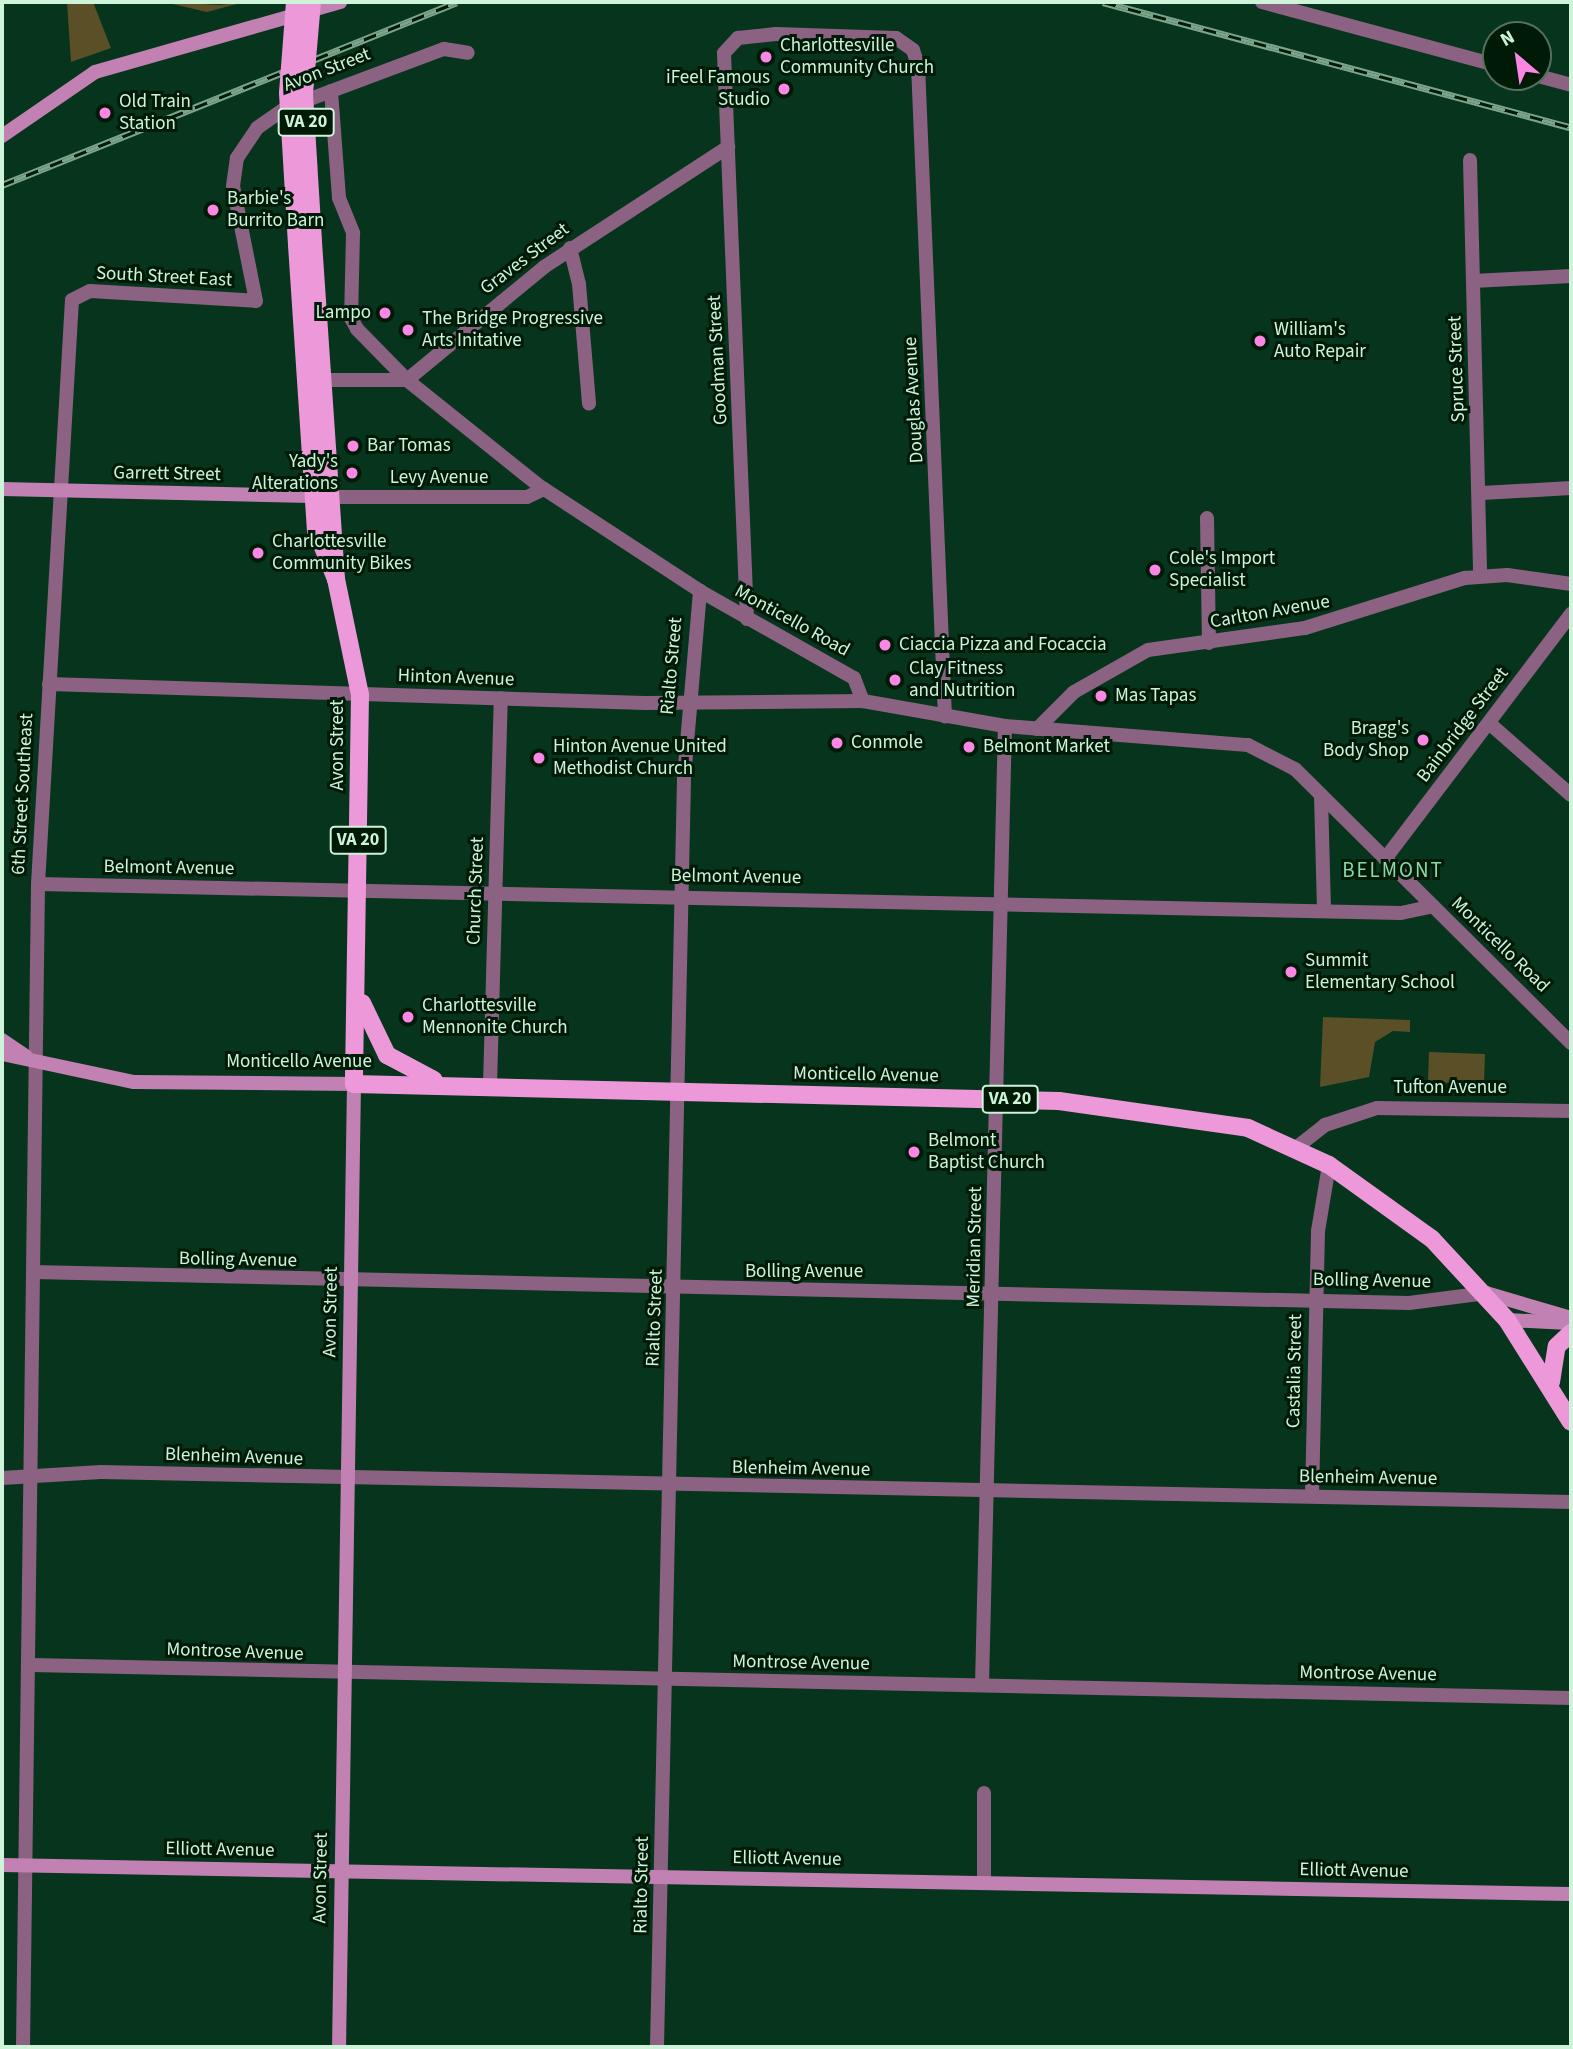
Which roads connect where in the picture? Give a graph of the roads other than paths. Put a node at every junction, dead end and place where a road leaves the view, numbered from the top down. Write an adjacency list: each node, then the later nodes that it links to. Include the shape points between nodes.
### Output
1 (295, 2): 14 (main road, VA 20, bridge, via 288,93)
2 (312, 2): 14 (main road, VA 20, bridge, via 304,94)
3 (340, 2): 11 (street, via 95,72)
4 (1262, 2): 6 (street)
5 (468, 53): 9 (street, Avon Street, via 444,48)
6 (1482, 61)
7 (1552, 80): 8 (street)
8 (1571, 85)
9 (331, 91): 19 (street, Avon Street, via 271,117 237,158 234,206); 21 (street, Monticello Road, via 339,198 353,233 351,317)
10 (726, 99): 12 (street, Goodman Street); 42 (street, Douglas Avenue, via 727,46 776,34 896,38 914,52 919,83)
11 (2, 136)
12 (728, 148): 15 (street, Graves Street); 35 (street, Goodman Street)
13 (1470, 160): 17 (street, Spruce Street)
14 (305, 244): 20 (main road, Avon Street / VA 20); 22 (main road, Avon Street / VA 20)
15 (570, 248): 21 (street, Graves Street); 23 (street, via 579,284)
16 (1571, 276): 17 (street)
17 (1473, 281): 28 (street, Spruce Street)
18 (72, 300): 19 (street, South Street East, via 90,291); 27 (street, 6th Street Southeast)
19 (256, 301)
20 (322, 380): 21 (street); 22 (street); 29 (main road, Avon Street / VA 20)
21 (407, 380): 26 (street, Monticello Road)
22 (303, 381): 29 (main road, Avon Street / VA 20)
23 (589, 404)
24 (1571, 488): 28 (street)
25 (2, 489): 27 (street, Garrett Street)
26 (544, 489): 29 (street, Levy Avenue, via 527,497); 33 (street, Monticello Road)
27 (60, 491): 29 (street, Garrett Street); 37 (street, 6th Street Southeast)
28 (1482, 493): 31 (street, Spruce Street)
29 (323, 496): 38 (main road, Avon Street / VA 20)
30 (1207, 518): 36 (street)
31 (1480, 576): 32 (street, Carlton Avenue); 36 (street, Carlton Avenue, via 1436,584 1305,628)
32 (1571, 584)
33 (700, 591): 35 (street, Monticello Road); 41 (street, Rialto Street)
34 (1571, 614): 43 (street, Bainbridge Street)
35 (747, 619): 40 (street, Monticello Road, via 854,678)
36 (1209, 643): 45 (street, Carlton Avenue, via 1127,658 1074,692)
37 (49, 684): 38 (street, Hinton Avenue); 49 (street, 6th Street Southeast)
38 (360, 695): 39 (street, Hinton Avenue); 50 (main road, Avon Street / VA 20)
39 (501, 698): 41 (street, Hinton Avenue); 51 (street, Church Street)
40 (863, 701): 41 (street, Hinton Avenue); 42 (street, Monticello Road)
41 (687, 702): 52 (street, Rialto Street)
42 (945, 716): 44 (street, Monticello Road)
43 (1489, 723): 46 (street); 48 (street, Bainbridge Street)
44 (1006, 726): 45 (street, Monticello Road); 53 (street, Meridian Street)
45 (1037, 729): 47 (street, Monticello Road, via 1248,746 1282,758)
46 (1571, 794)
47 (1321, 795): 48 (street, Monticello Road); 55 (street)
48 (1385, 859): 54 (street, Monticello Road)
49 (38, 884): 50 (street, Belmont Avenue); 60 (street, 6th Street Southeast)
50 (358, 891): 51 (street, Belmont Avenue); 56 (main road, Avon Street / VA 20)
51 (495, 892): 52 (street, Belmont Avenue); 63 (street, Church Street)
52 (683, 896): 53 (street, Belmont Avenue); 64 (street, Rialto Street)
53 (1002, 902): 55 (street, Belmont Avenue); 65 (street, Meridian Street)
54 (1433, 906): 55 (street, Belmont Avenue, via 1401,913); 58 (street, Monticello Road)
55 (1324, 909)
56 (357, 984): 61 (main road, Avon Street / VA 20); 62 (main road, VA 20, via 368,1025 387,1055)
57 (2, 1040): 60 (street, Monticello Avenue)
58 (1571, 1044)
59 (2, 1054): 60 (street, Monticello Avenue)
60 (36, 1062): 61 (street, Monticello Avenue, via 134,1082); 69 (street, 6th Street Southeast)
61 (355, 1084): 62 (main road, Monticello Avenue / VA 20); 70 (street, Avon Street)
62 (444, 1084): 63 (main road, Monticello Avenue / VA 20)
63 (490, 1085): 64 (main road, Monticello Avenue / VA 20)
64 (680, 1093): 65 (main road, Monticello Avenue / VA 20); 71 (street, Rialto Street)
65 (998, 1099): 67 (main road, Monticello Avenue / VA 20, via 1204,1119); 72 (street, Meridian Street)
66 (1571, 1111): 67 (street, Tufton Avenue, via 1377,1108 1325,1125)
67 (1297, 1147): 68 (main road, Monticello Avenue / VA 20)
68 (1329, 1165): 73 (main road, Monticello Avenue / VA 20, via 1402,1214); 74 (street, Castalia Street, via 1320,1194)
69 (33, 1272): 70 (street, Bolling Avenue); 80 (street, 6th Street Southeast)
70 (353, 1282): 71 (street, Bolling Avenue); 82 (street, Avon Street)
71 (675, 1290): 72 (street, Bolling Avenue); 83 (street, Rialto Street)
72 (994, 1293): 74 (street, Bolling Avenue); 84 (street, Meridian Street)
73 (1486, 1293): 74 (street, Bolling Avenue, via 1409,1303); 75 (main road, Monticello Avenue / VA 20); 76 (street, Bolling Avenue)
74 (1317, 1298): 85 (street, Castalia Street)
75 (1507, 1320): 76 (street, Bolling Avenue); 78 (main road, Monticello Avenue / VA 20)
76 (1571, 1321)
77 (1571, 1333): 78 (main road, via 1551,1361)
78 (1551, 1385): 79 (main road, Monticello Avenue / VA 20)
79 (1571, 1422)
80 (30, 1476): 81 (street, Blenheim Avenue); 82 (street, Blenheim Avenue); 87 (street, 6th Street Southeast)
81 (2, 1478)
82 (348, 1480): 83 (street, Blenheim Avenue); 88 (street, Avon Street)
83 (669, 1486): 84 (street, Blenheim Avenue); 89 (street, Rialto Street)
84 (989, 1492): 85 (street, Blenheim Avenue); 90 (street, Meridian Street)
85 (1312, 1496): 86 (street, Blenheim Avenue)
86 (1571, 1502)
87 (31, 1665): 88 (street, Montrose Avenue); 94 (street, 6th Street Southeast)
88 (346, 1674): 89 (street, Montrose Avenue); 95 (street, Avon Street)
89 (666, 1681): 90 (street, Montrose Avenue); 96 (street, Rialto Street)
90 (982, 1685): 91 (street, Montrose Avenue)
91 (1571, 1698)
92 (984, 1793): 97 (street)
93 (2, 1865): 94 (street, Elliott Avenue)
94 (27, 1866): 95 (street, Elliott Avenue); 99 (street, 6th Street Southeast)
95 (342, 1872): 96 (street, Elliott Avenue); 100 (street, Avon Street)
96 (662, 1877): 97 (street, Elliott Avenue); 101 (street, Rialto Street)
97 (984, 1882): 98 (street, Elliott Avenue)
98 (1571, 1894)
99 (23, 2047)
100 (339, 2047)
101 (657, 2047)

